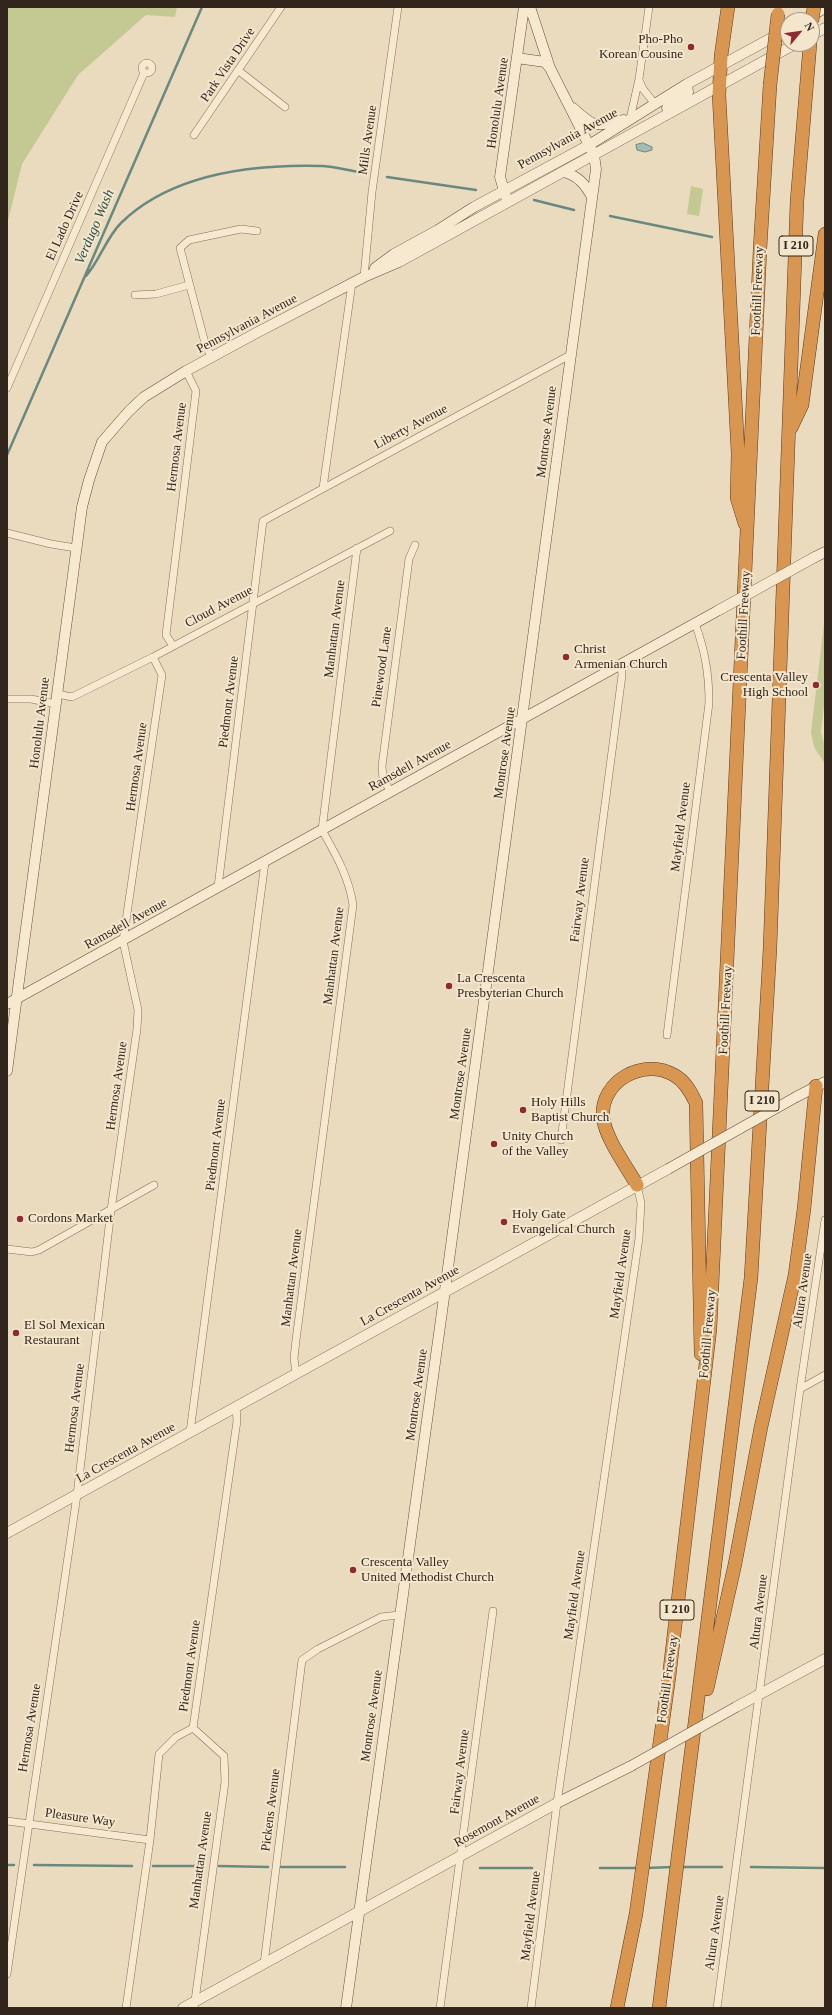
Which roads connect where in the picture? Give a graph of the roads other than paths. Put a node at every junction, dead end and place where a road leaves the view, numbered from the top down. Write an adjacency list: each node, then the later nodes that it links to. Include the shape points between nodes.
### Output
1 (281, 7): 14 (street, Park Vista Drive)
2 (398, 7): 33 (street, Mills Avenue, via 372,192)
3 (524, 7): 11 (street, Honolulu Avenue)
4 (530, 7): 13 (street, Montrose Avenue)
5 (649, 7): 16 (street)
6 (728, 7): 12 (highway, via 720,56)
7 (778, 10): 47 (highway, Foothill Freeway / I 210, bridge, via 770,84 760,256)
8 (780, 34): 12 (street, Pennsylvania Avenue)
9 (780, 52): 18 (street, Pennsylvania Avenue)
10 (809, 52): 42 (highway, I 210, via 797,201)
11 (517, 58): 13 (street, via 544,62); 28 (street, Honolulu Avenue, via 500,177)
12 (721, 67): 17 (street, Pennsylvania Avenue); 18 (highway)
13 (550, 68): 19 (street, Montrose Avenue)
14 (239, 71): 21 (street); 24 (street, Park Vista Drive)
15 (144, 72): 40 (street, El Lado Drive)
16 (639, 79): 20 (street, via 643,89); 23 (street)
17 (687, 84): 20 (street, Pennsylvania Avenue); 22 (street, via 686,96 666,109)
18 (719, 85): 22 (street, Pennsylvania Avenue); 47 (highway, via 738,453 737,498)
19 (567, 103): 23 (street, via 592,125 603,126); 25 (street, Montrose Avenue)
20 (655, 104): 23 (street, Pennsylvania Avenue)
21 (285, 107)
22 (660, 119): 26 (street, Pennsylvania Avenue)
23 (630, 120): 25 (street, Pennsylvania Avenue)
24 (194, 135)
25 (589, 144): 26 (street, Montrose Avenue); 28 (street, Pennsylvania Avenue)
26 (594, 155): 27 (street, Pennsylvania Avenue); 29 (street, Montrose Avenue, via 596,169)
27 (564, 172): 29 (street, via 577,176); 30 (street, Pennsylvania Avenue)
28 (503, 191): 30 (street, Honolulu Avenue); 33 (street, Pennsylvania Avenue, via 394,254)
29 (592, 197): 37 (street, Montrose Avenue)
30 (509, 202): 33 (street, Pennsylvania Avenue, via 399,262)
31 (257, 231): 35 (street, via 241,229 189,240 182,244 180,251)
32 (825, 234): 42 (highway, via 802,405)
33 (364, 277): 34 (street, Pennsylvania Avenue)
34 (352, 284): 38 (street, Pennsylvania Avenue); 43 (street)
35 (188, 285): 36 (street, via 156,294); 38 (street)
36 (135, 295)
37 (570, 355): 43 (street, Liberty Avenue); 59 (street, Montrose Avenue)
38 (211, 357): 39 (street, Pennsylvania Avenue)
39 (186, 371): 41 (street, Pennsylvania Avenue); 54 (street, Hermosa Avenue, via 196,391 166,636)
40 (7, 388)
41 (144, 397): 49 (street, Honolulu Avenue, via 102,442 82,506)
42 (788, 435): 90 (highway, I 210, via 770,948 751,1278)
43 (323, 488): 44 (street, Liberty Avenue)
44 (263, 521): 52 (street, Piedmont Avenue)
45 (390, 531): 50 (street, Cloud Avenue)
46 (7, 533): 49 (street)
47 (748, 533): 81 (highway, Foothill Freeway / I 210, via 710,1329)
48 (415, 545): 60 (street, Pinewood Lane, via 409,559 384,750 383,778)
49 (76, 548): 58 (street, Honolulu Avenue)
50 (357, 548): 52 (street, Cloud Avenue); 61 (street, Manhattan Avenue)
51 (825, 552): 53 (street, Ramsdell Avenue, bridge)
52 (253, 603): 54 (street, Cloud Avenue); 63 (street, Piedmont Avenue)
53 (694, 623): 56 (street, Ramsdell Avenue); 67 (street, Mayfield Avenue, via 706,656 709,703)
54 (173, 646): 55 (street, Cloud Avenue)
55 (153, 657): 58 (street, Cloud Avenue, via 72,697); 64 (street, Hermosa Avenue, via 162,675)
56 (622, 664): 59 (street, Ramsdell Avenue); 70 (street, Fairway Avenue)
57 (7, 699): 58 (street, Cloud Avenue)
58 (57, 699): 65 (street, Honolulu Avenue)
59 (523, 717): 60 (street, Ramsdell Avenue); 76 (street, Montrose Avenue)
60 (391, 792): 61 (street, Ramsdell Avenue)
61 (322, 830): 62 (street, Ramsdell Avenue); 77 (street, Manhattan Avenue, via 344,870 351,888 353,905 296,1340)
62 (265, 862): 63 (street, Ramsdell Avenue); 82 (street, Piedmont Avenue)
63 (218, 887): 64 (street, Ramsdell Avenue)
64 (123, 940): 65 (street, Ramsdell Avenue); 73 (street, Hermosa Avenue, via 138,1016)
65 (18, 998): 66 (street, Ramsdell Avenue); 68 (street, Honolulu Avenue)
66 (7, 1004)
67 (667, 1035)
68 (7, 1072)
69 (821, 1084): 72 (street, La Crescenta Avenue, bridge); 90 (highway, via 795,1275 761,1426 735,1564)
70 (561, 1140)
71 (154, 1184): 73 (street)
72 (637, 1185): 76 (street, La Crescenta Avenue); 81 (highway, via 607,1131 603,1117 605,1103 609,1092 626,1074 638,1070 661,1069 674,1074 691,1091 698,1119); 91 (street, Mayfield Avenue, via 641,1202 639,1238)
73 (110, 1210): 75 (street, via 40,1250 32,1252); 83 (street, Hermosa Avenue)
74 (825, 1220): 79 (street, Altura Avenue)
75 (7, 1249)
76 (445, 1290): 77 (street, La Crescenta Avenue); 86 (street, Montrose Avenue)
77 (296, 1374): 80 (street, La Crescenta Avenue)
78 (825, 1375): 79 (street)
79 (800, 1389): 88 (street, Altura Avenue)
80 (236, 1406): 82 (street, La Crescenta Avenue); 89 (street, Piedmont Avenue, via 237,1421)
81 (702, 1410): 100 (highway, Foothill Freeway / I 210, via 636,1914)
82 (190, 1432): 83 (street, La Crescenta Avenue)
83 (77, 1495): 84 (street, La Crescenta Avenue); 93 (street, Hermosa Avenue)
84 (7, 1533)
85 (493, 1611): 95 (street, Fairway Avenue)
86 (399, 1615): 96 (street, Montrose Avenue); 97 (street, Pickens Avenue, via 381,1617 318,1649 302,1660)
87 (825, 1659): 88 (street, Rosemont Avenue)
88 (760, 1695): 91 (street, Rosemont Avenue, bridge, via 631,1766); 107 (street, Altura Avenue)
89 (193, 1728): 94 (street, Piedmont Avenue, via 176,1737 159,1754); 99 (street, Manhattan Avenue, via 224,1756 225,1782)
90 (690, 1763): 106 (highway, I 210)
91 (557, 1803): 95 (street, Rosemont Avenue); 105 (street, Mayfield Avenue)
92 (7, 1821): 93 (street, Pleasure Way)
93 (28, 1823): 94 (street, Pleasure Way); 98 (street, Hermosa Avenue)
94 (150, 1840): 101 (street, Piedmont Avenue)
95 (461, 1856): 96 (street, Rosemont Avenue); 104 (street, Fairway Avenue)
96 (359, 1912): 97 (street, Rosemont Avenue); 103 (street, Montrose Avenue)
97 (264, 1964): 99 (street, Rosemont Avenue)
98 (7, 1974)
99 (194, 2005): 102 (street, Rosemont Avenue)
100 (617, 2006)
101 (126, 2008)
102 (183, 2008)
103 (346, 2008)
104 (440, 2008)
105 (531, 2008)
106 (659, 2008)
107 (717, 2008)

